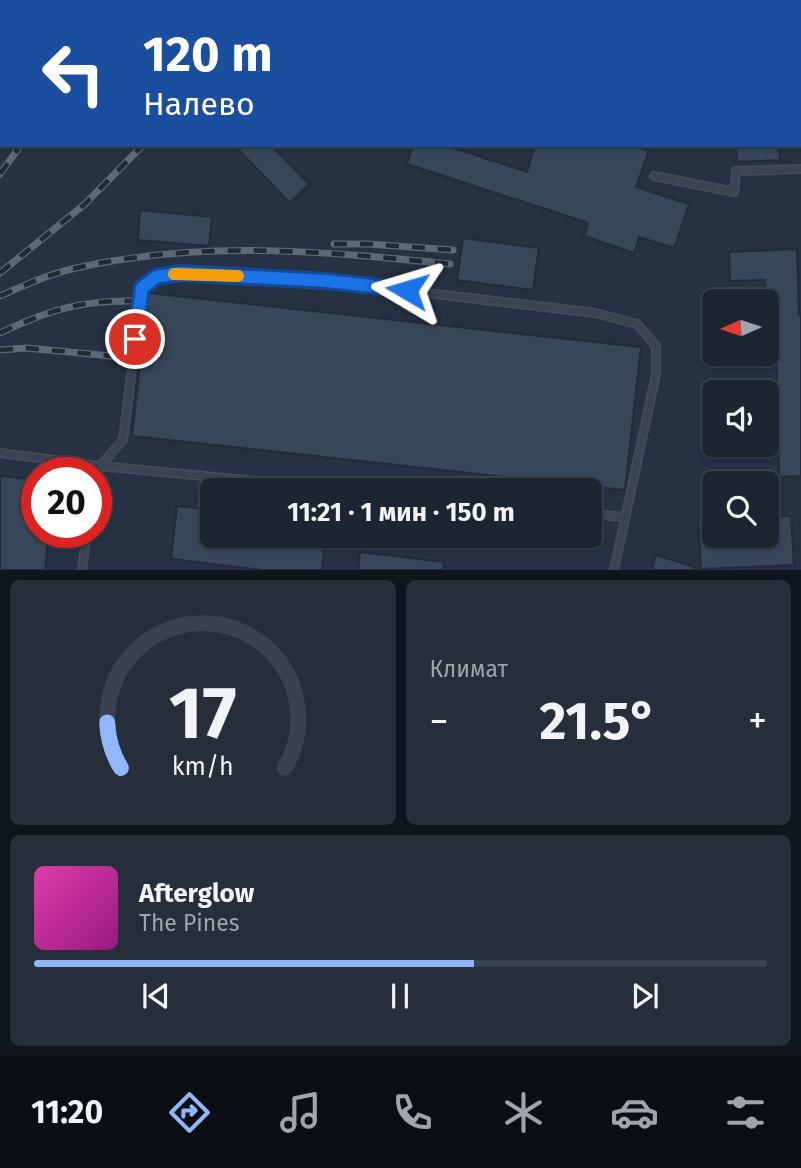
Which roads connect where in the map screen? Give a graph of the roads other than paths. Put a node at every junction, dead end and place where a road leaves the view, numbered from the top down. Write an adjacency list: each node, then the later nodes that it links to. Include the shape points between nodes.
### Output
1 (801, 169): 2 (lane, via 736,171 734,192)
2 (654, 176)
3 (0, 453): 4 (lane)
4 (31, 457)
5 (108, 457): 9 (lane, via 123,440 142,288 149,282 180,273 327,281 595,313 637,324 656,346 656,374)
6 (112, 467): 7 (lane)
7 (224, 478)
8 (602, 515): 9 (lane)
9 (625, 517): 12 (lane)
10 (85, 548): 11 (lane)
11 (82, 569)
12 (614, 569)

